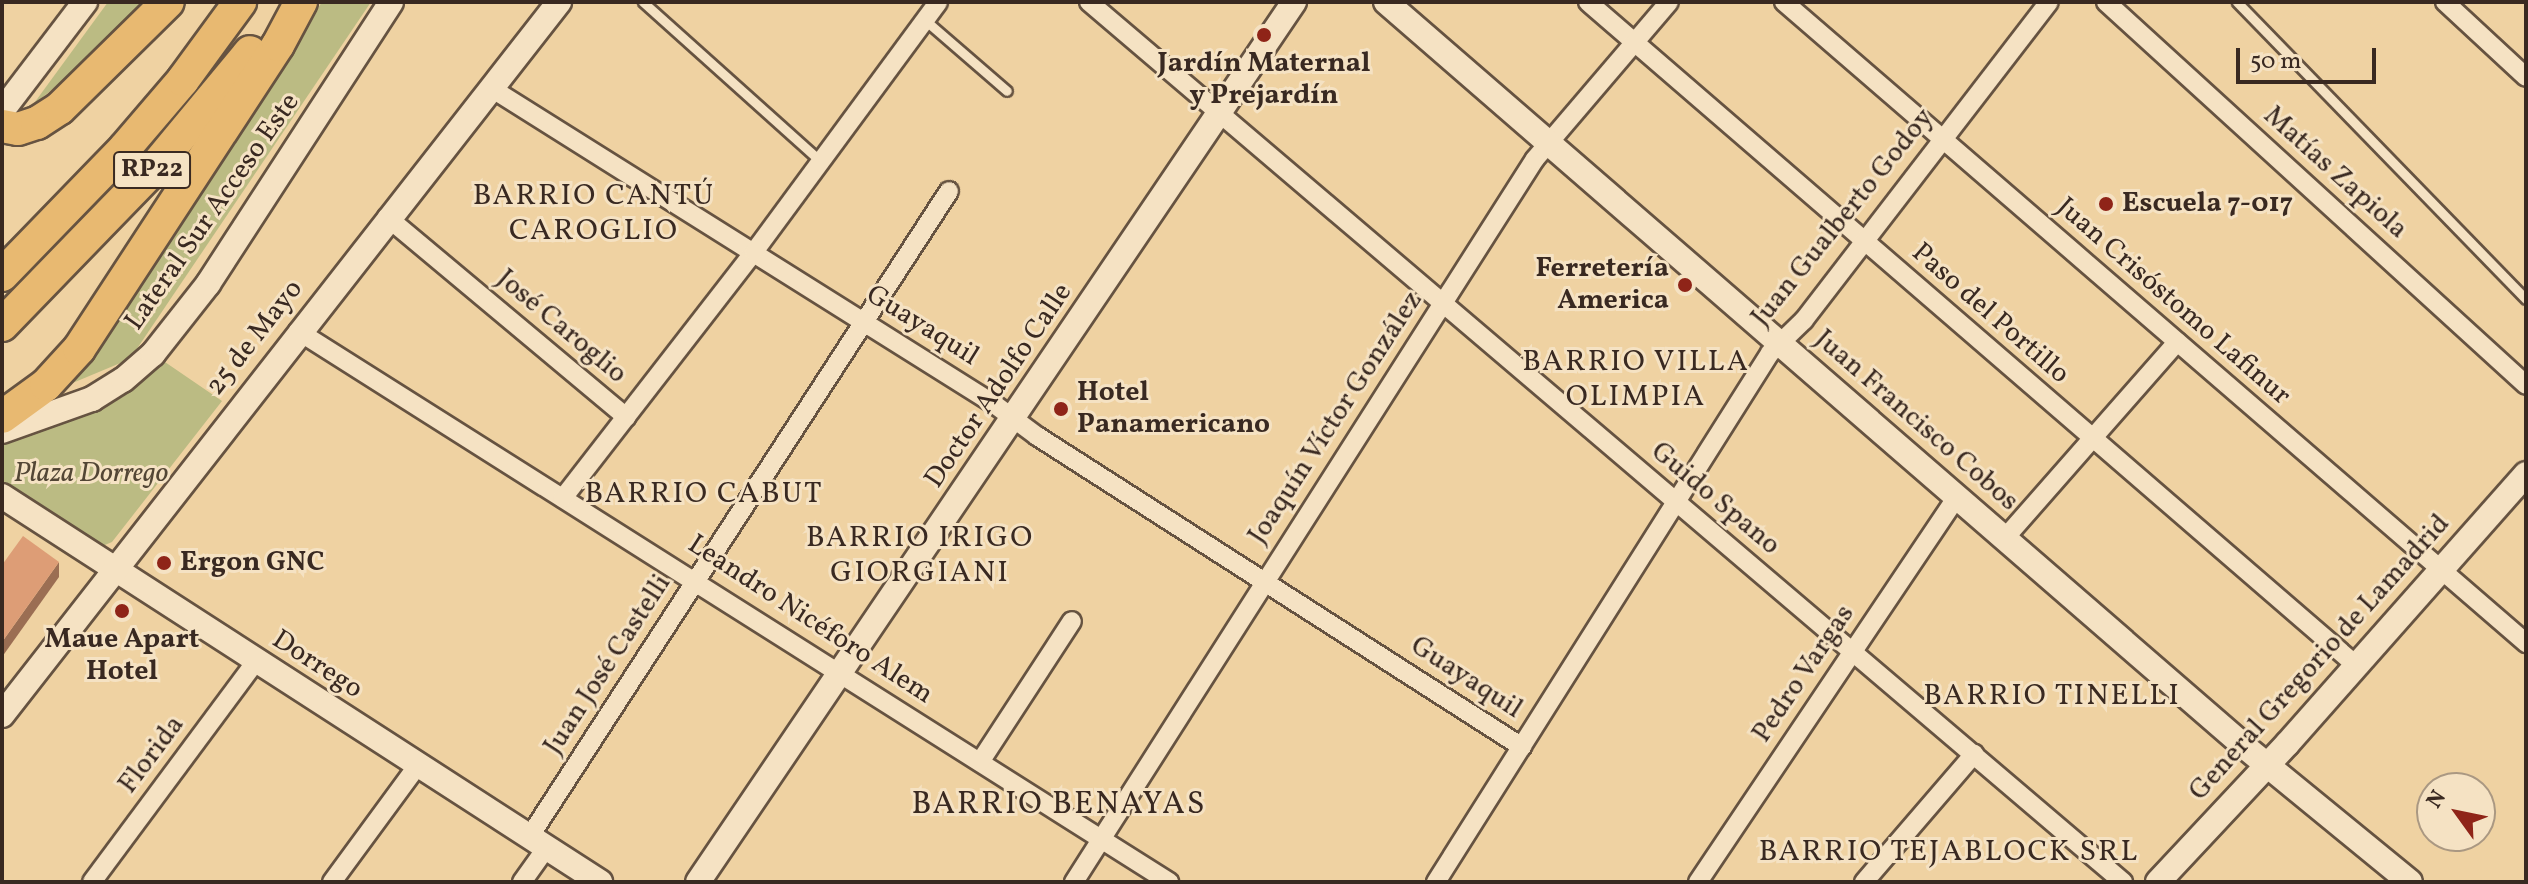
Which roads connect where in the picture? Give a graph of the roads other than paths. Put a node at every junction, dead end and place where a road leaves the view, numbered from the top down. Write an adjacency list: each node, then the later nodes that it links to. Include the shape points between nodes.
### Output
1 (85, 2): 25 (street)
2 (168, 2): 27 (highway, via 60,108 18,129)
3 (240, 2): 35 (highway, RP22, via 154,114)
4 (285, 2): 39 (highway, RP22, via 186,132)
5 (301, 2): 44 (highway, via 79,349 46,385)
6 (391, 2): 47 (street, Lateral Sur Acceso Este, via 168,338 123,380 92,399)
7 (559, 2): 23 (street, 25 de Mayo)
8 (643, 2): 30 (lane)
9 (938, 2): 20 (street)
10 (1089, 2): 26 (street, Guido Spano)
11 (1294, 2): 26 (street, Doctor Adolfo Calle)
12 (1386, 2): 29 (street, Juan Francisco Cobos)
13 (1588, 2): 21 (street, Paso del Portillo)
14 (1669, 2): 21 (street, Joaquín Víctor González)
15 (1784, 2): 28 (street, Juan Crisóstomo Lafinur)
16 (2049, 2): 28 (street, Juan Gualberto Godoy)
17 (2106, 2): 43 (street, Matías Zapiola)
18 (2237, 2): 36 (lane)
19 (2445, 2): 22 (street)
20 (925, 20): 24 (lane); 30 (street)
21 (1635, 42): 29 (street, Joaquín Víctor González); 33 (street, Paso del Portillo)
22 (2526, 77)
23 (491, 88): 32 (street, 25 de Mayo); 34 (street, Guayaquil)
24 (1007, 91)
25 (2, 111)
26 (1220, 113): 37 (street, Guido Spano); 46 (street, Doctor Adolfo Calle)
27 (2, 126)
28 (1942, 140): 33 (street, Juan Gualberto Godoy); 42 (street, Juan Crisóstomo Lafinur)
29 (1547, 143): 37 (street, Joaquín Víctor González); 41 (street, Juan Francisco Cobos)
30 (820, 161): 34 (street)
31 (949, 191): 38 (street, Juan José Castelli)
32 (387, 217): 40 (street, 25 de Mayo); 45 (street, José Caroglio)
33 (1864, 243): 41 (street, Juan Gualberto Godoy, via 1804,320); 48 (street, Paso del Portillo)
34 (754, 252): 38 (street, Guayaquil); 45 (street)
35 (2, 275)
36 (2526, 299)
37 (1443, 303): 53 (street, Guido Spano); 58 (street, Joaquín Víctor González)
38 (864, 322): 46 (street, Guayaquil); 57 (street, Juan José Castelli)
39 (2, 325)
40 (298, 331): 52 (street, Leandro Nicéforo Alem); 55 (street, 25 de Mayo)
41 (1779, 342): 51 (street, Juan Francisco Cobos); 53 (street, Juan Gualberto Godoy)
42 (2177, 342): 48 (street); 56 (street, Juan Crisóstomo Lafinur)
43 (2526, 385)
44 (2, 417)
45 (626, 417): 52 (street)
46 (1014, 418): 58 (street, Guayaquil); 64 (street, Doctor Adolfo Calle)
47 (2, 431)
48 (2093, 439): 54 (street); 63 (street, Paso del Portillo)
49 (2526, 474): 56 (street, General Gregorio de Lamadrid)
50 (2, 496): 55 (street, Dorrego)
51 (1957, 497): 54 (street, Juan Francisco Cobos); 61 (street, Pedro Vargas)
52 (563, 498): 57 (street, Leandro Nicéforo Alem)
53 (1673, 503): 61 (street, Guido Spano); 66 (street, Juan Gualberto Godoy)
54 (2005, 538): 70 (street, Juan Francisco Cobos)
55 (114, 569): 62 (street, Dorrego); 65 (street, 25 de Mayo)
56 (2440, 570): 60 (street, Juan Crisóstomo Lafinur); 63 (street, General Gregorio de Lamadrid)
57 (697, 580): 64 (street, Leandro Nicéforo Alem); 72 (street, Juan José Castelli)
58 (1265, 583): 66 (street, Guayaquil); 71 (street, Joaquín Víctor González)
59 (1072, 621): 68 (street)
60 (2526, 643)
61 (1854, 651): 67 (street, Guido Spano); 81 (street, Pedro Vargas)
62 (256, 661): 69 (street, Dorrego); 73 (street, Florida)
63 (2357, 666): 70 (street, General Gregorio de Lamadrid)
64 (842, 673): 68 (street, Leandro Nicéforo Alem); 77 (street, Doctor Adolfo Calle)
65 (2, 715)
66 (1522, 747): 80 (street, Juan Gualberto Godoy)
67 (1974, 754): 82 (street); 83 (street, Guido Spano)
68 (980, 762): 71 (street, Leandro Nicéforo Alem)
69 (418, 765): 72 (street, Dorrego); 74 (street)
70 (2267, 766): 84 (street, General Gregorio de Lamadrid); 85 (street, Juan Francisco Cobos)
71 (1102, 839): 78 (street, Joaquín Víctor González); 79 (street, Leandro Nicéforo Alem)
72 (538, 842): 75 (street, Juan José Castelli); 76 (street, Dorrego)
73 (92, 882)
74 (332, 882)
75 (522, 882)
76 (600, 882)
77 (698, 882)
78 (1074, 882)
79 (1169, 882)
80 (1436, 882)
81 (1698, 882)
82 (1864, 882)
83 (2123, 882)
84 (2158, 882)
85 (2410, 882)

